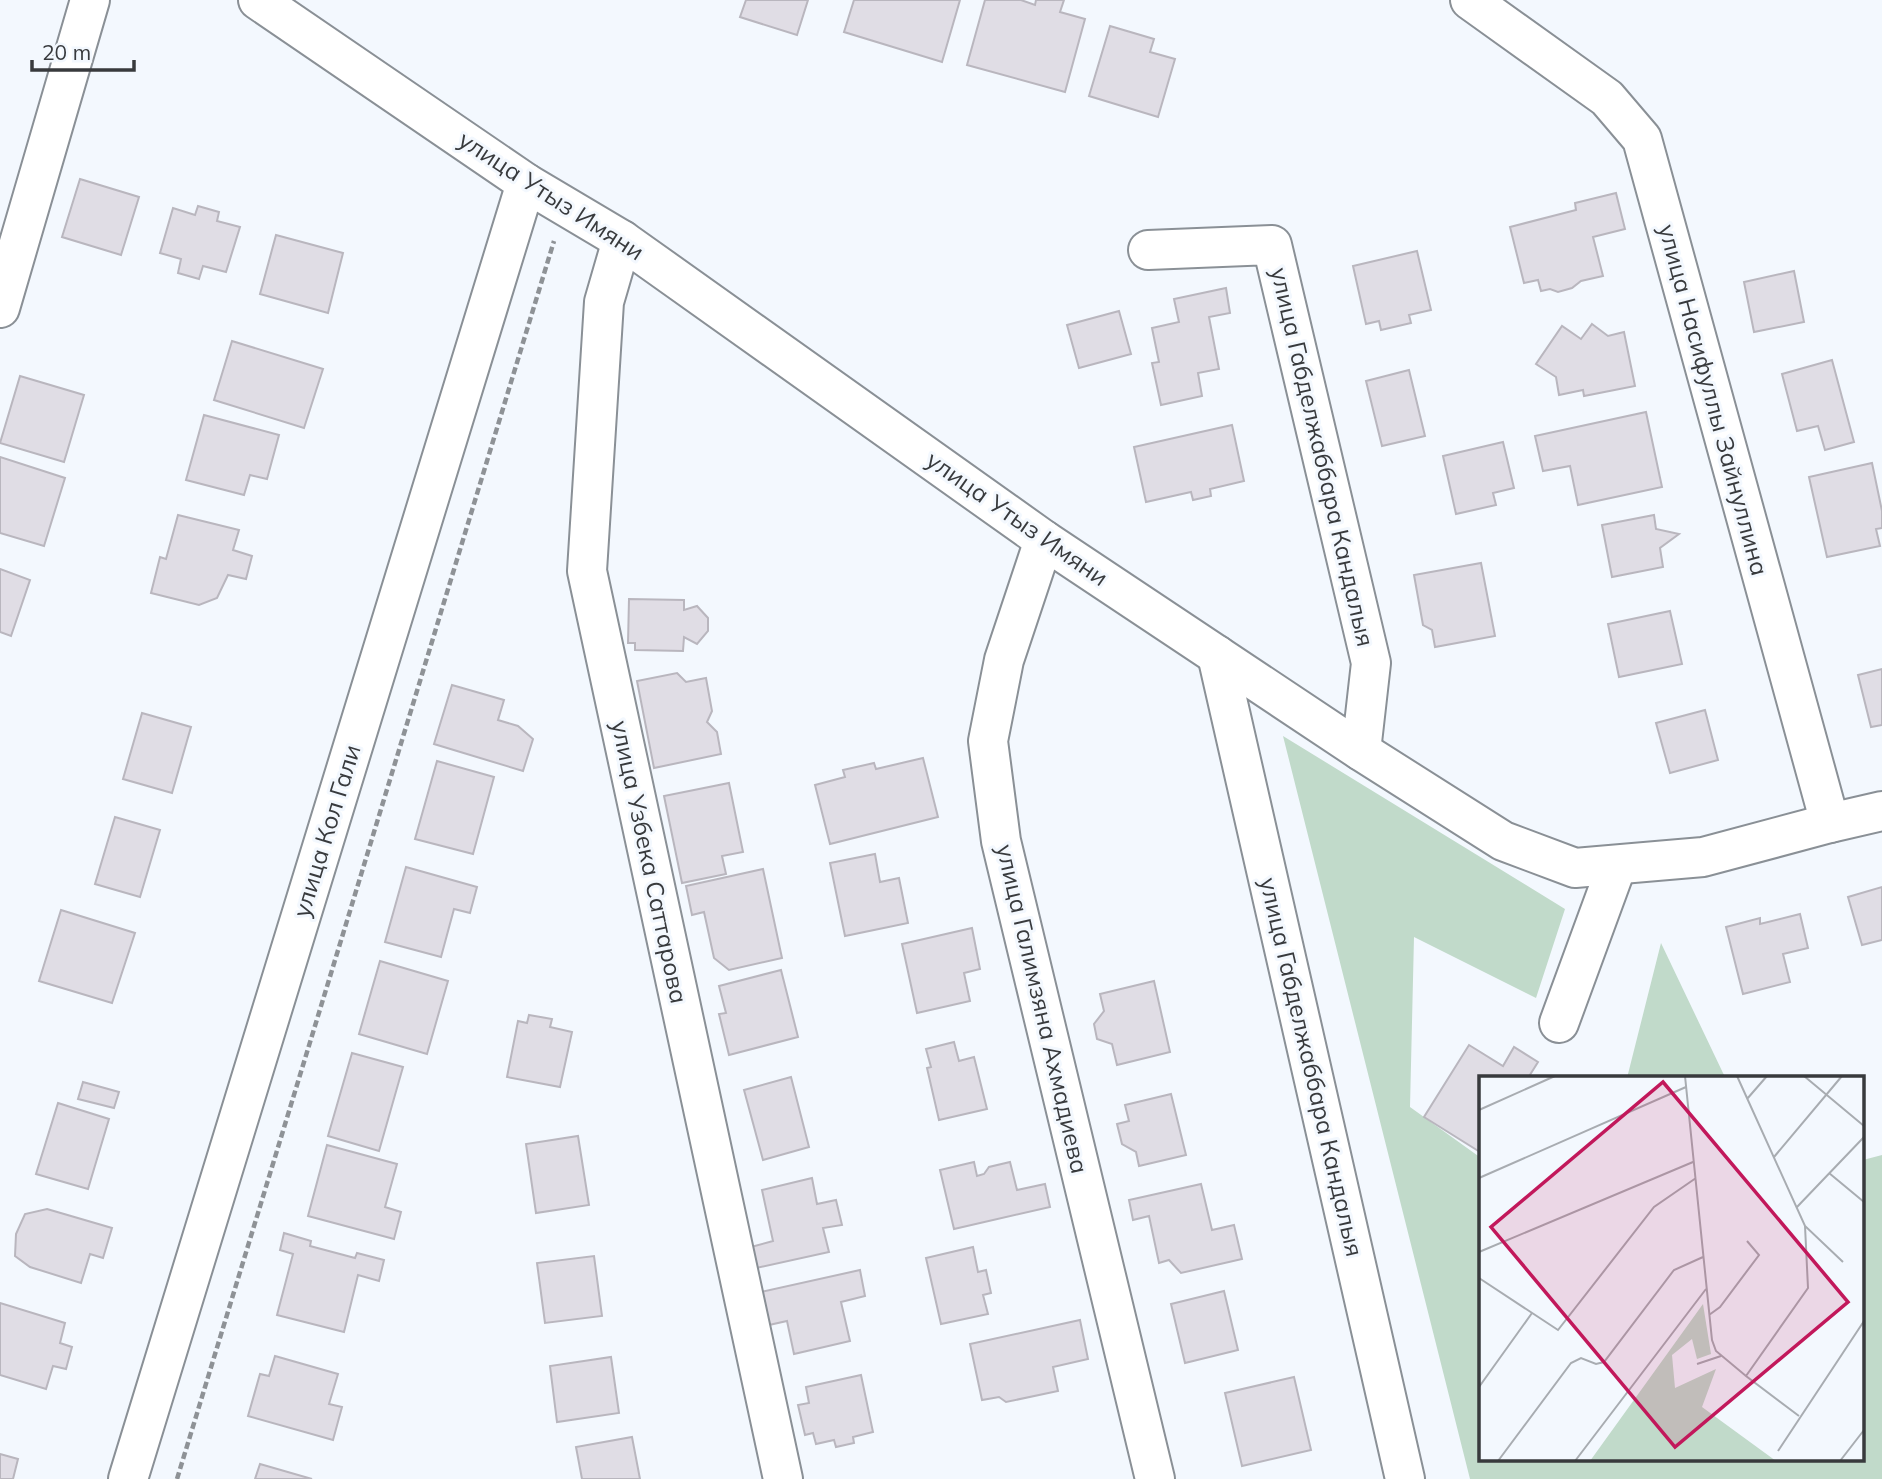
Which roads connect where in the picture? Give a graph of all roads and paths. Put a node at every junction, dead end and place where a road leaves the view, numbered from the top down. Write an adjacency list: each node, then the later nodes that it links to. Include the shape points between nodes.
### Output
1 (90, 0): 8 (street)
2 (258, 0): 4 (street, улица Утыз Имяни)
3 (1470, 0): 13 (street, улица Насифуллы Зайнуллина, via 1607,98 1642,139)
4 (526, 183): 6 (street, улица Утыз Имяни); 16 (street, улица Кол Гали)
5 (555, 240): 17 (path)
6 (622, 240): 9 (street, улица Утыз Имяни); 18 (street, улица Узбека Саттарова, via 604,302 587,571)
7 (1148, 250): 11 (street, улица Габделжаббара Кандалыя, via 1272,245 1371,663)
8 (0, 308)
9 (1044, 540): 10 (street, улица Утыз Имяни); 19 (street, улица Галимзяна Ахмадиева, via 1004,660 988,741 1001,841)
10 (1217, 655): 11 (street, улица Утыз Имяни); 20 (street, улица Габделжаббара Кандалыя)
11 (1361, 751): 14 (street, улица Утыз Имяни, via 1503,841 1575,869)
12 (1882, 811): 13 (street)
13 (1830, 823): 14 (street, улица Утыз Имяни, via 1703,857)
14 (1617, 865): 15 (street)
15 (1559, 1023)
16 (128, 1479)
17 (177, 1479)
18 (783, 1479)
19 (1155, 1479)
20 (1405, 1479)

